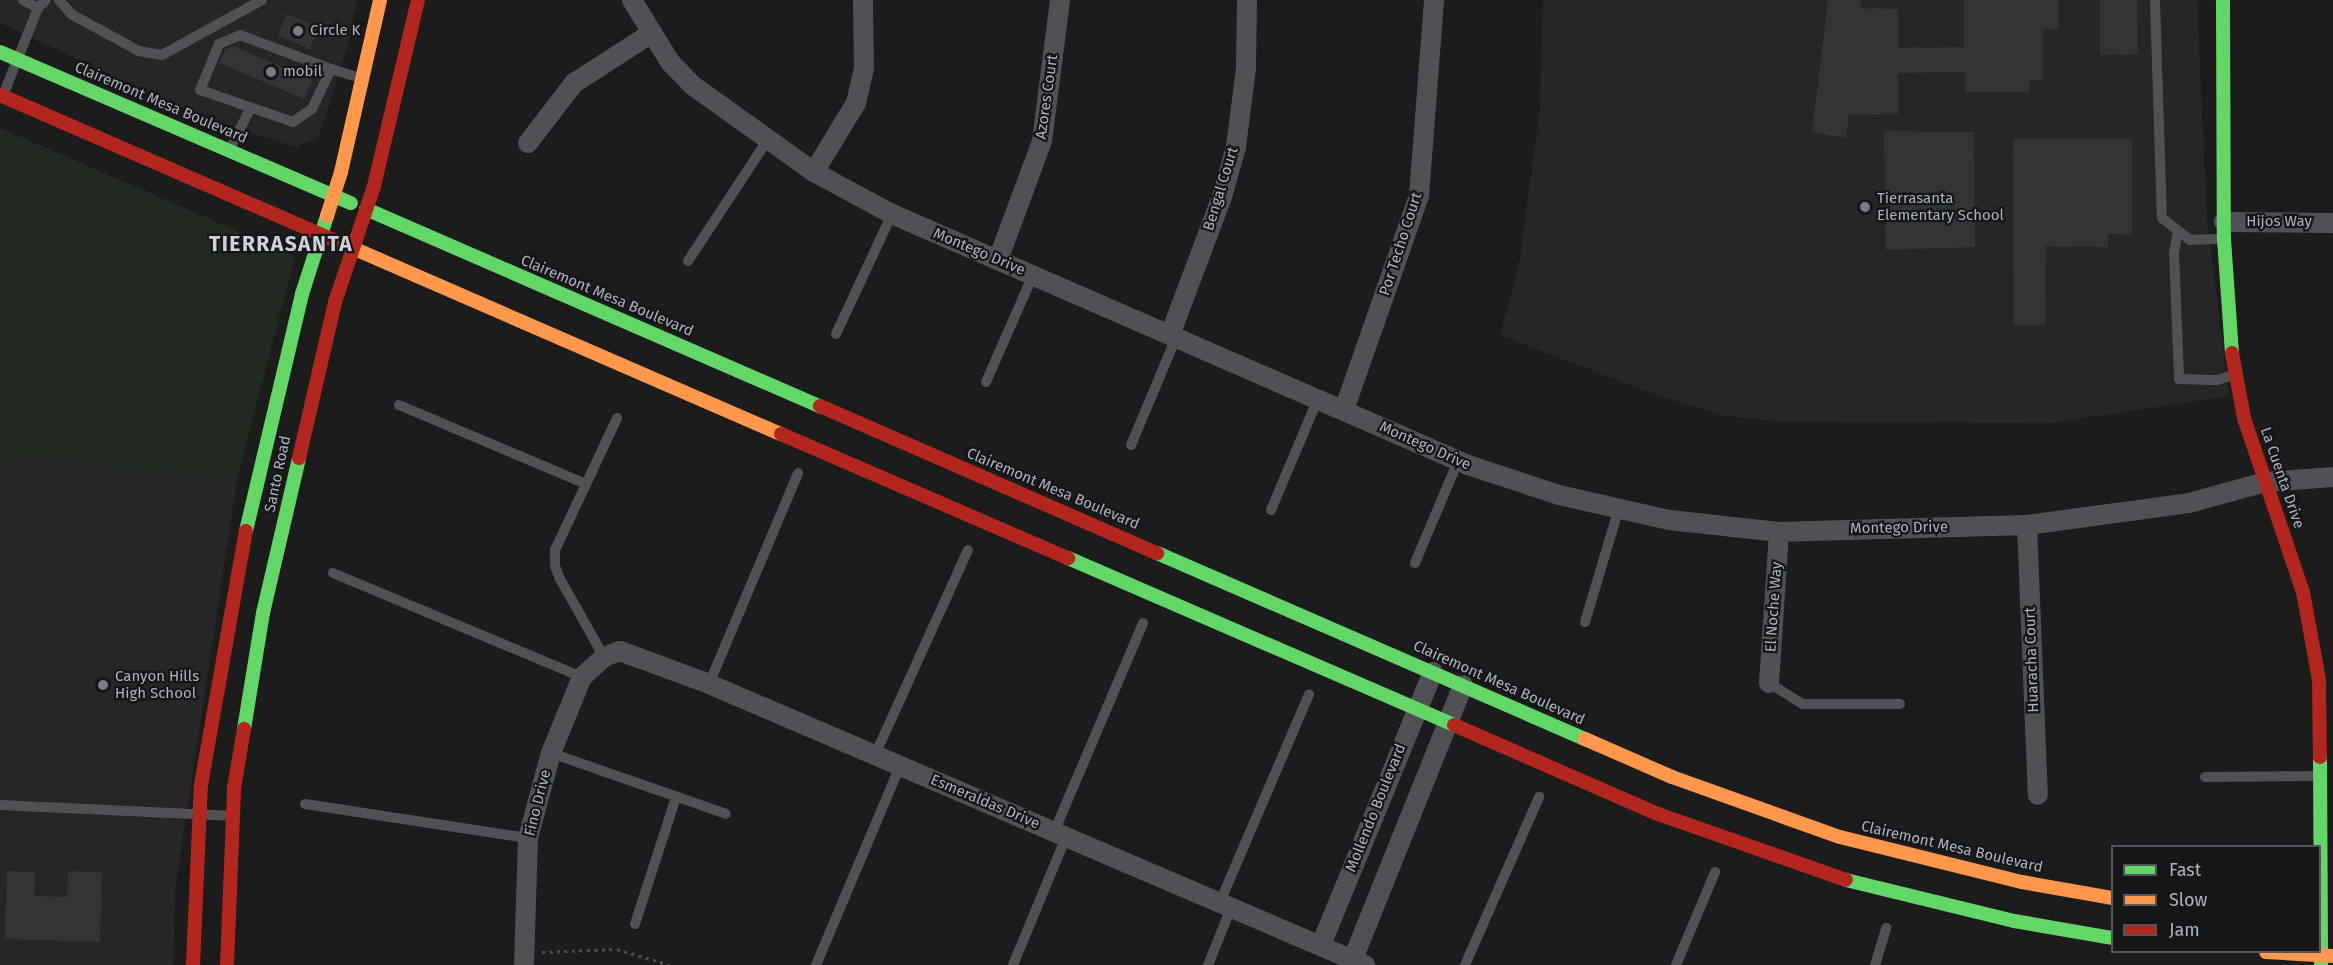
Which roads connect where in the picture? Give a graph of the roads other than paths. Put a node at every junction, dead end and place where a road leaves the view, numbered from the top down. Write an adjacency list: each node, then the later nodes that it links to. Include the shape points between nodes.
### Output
1 (23, 0): 13 (lane)
2 (59, 0): 3 (lane, via 71,14 139,51 162,55)
3 (262, 0)
4 (380, 0): 18 (main road, Santo Road)
5 (418, 0): 26 (main road, Santo Road)
6 (632, 0): 14 (street, Montego Drive)
7 (864, 0): 24 (street, via 864,67 856,103)
8 (1060, 0): 33 (street, Azores Court, via 1041,141)
9 (1247, 0): 37 (street, Bengal Court, via 1246,68 1236,147)
10 (1434, 0): 42 (street, Por Techo Court, via 1419,196)
11 (2155, 0): 30 (lane, via 2159,202 2162,218)
12 (2223, 0): 29 (main road, La Cuenta Drive)
13 (42, 4): 16 (lane)
14 (652, 33): 21 (street, Montego Drive, via 670,62 692,86); 22 (street, via 574,83)
15 (0, 52): 16 (main road, Clairemont Mesa Boulevard)
16 (17, 59): 19 (lane); 23 (main road, Clairemont Mesa Boulevard)
17 (331, 69): 18 (lane); 20 (lane, via 312,109 293,122); 20 (lane, via 240,35 219,45 200,90)
18 (361, 78): 25 (main road, Santo Road)
19 (2, 95): 31 (main road)
20 (250, 109): 23 (lane)
21 (768, 140): 24 (street, Montego Drive); 34 (lane)
22 (528, 144)
23 (230, 150): 25 (main road, Clairemont Mesa Boulevard)
24 (814, 172): 27 (street, Montego Drive)
25 (333, 196): 26 (main road, Clairemont Mesa Boulevard); 31 (main road, Santo Road)
26 (366, 209): 32 (main road, Santo Road); 60 (main road, Clairemont Mesa Boulevard)
27 (892, 214): 33 (street, Montego Drive); 36 (lane)
28 (2333, 222): 29 (street, Hijos Way)
29 (2224, 231): 30 (lane, via 2190,240); 38 (main road, La Cuenta Drive, via 2229,336)
30 (2178, 232): 38 (lane, via 2174,252 2178,379 2217,380)
31 (321, 235): 32 (main road); 80 (main road, Santo Road, via 273,408 231,602)
32 (355, 249): 67 (main road); 81 (main road, Santo Road, via 335,302 263,613)
33 (998, 260): 35 (street, Montego Drive)
34 (688, 261)
35 (1033, 275): 37 (street, Montego Drive); 39 (lane)
36 (836, 334)
37 (1173, 337): 40 (street, Montego Drive); 44 (lane)
38 (2235, 375): 48 (main road, La Cuenta Drive)
39 (986, 382)
40 (1318, 399): 42 (street, Montego Drive); 51 (lane)
41 (399, 405): 49 (lane)
42 (1344, 410): 45 (street, Montego Drive)
43 (617, 418): 49 (lane)
44 (1131, 445)
45 (1458, 461): 50 (street, Montego Drive, via 1559,495); 55 (lane)
46 (798, 473): 63 (lane)
47 (2333, 477): 48 (street, Montego Drive)
48 (2265, 482): 52 (street, Montego Drive, via 2189,503); 72 (main road, La Cuenta Drive, via 2303,592 2319,680)
49 (586, 484): 59 (lane, via 555,550 555,566)
50 (1619, 508): 53 (street, Montego Drive, via 1669,520); 57 (lane)
51 (1271, 510)
52 (2027, 525): 53 (street, Montego Drive); 74 (street, Huaracha Court)
53 (1779, 532): 62 (street, El Noche Way)
54 (968, 550): 70 (lane)
55 (1415, 563)
56 (333, 573): 61 (lane)
57 (1585, 622)
58 (1143, 623): 82 (lane)
59 (604, 657): 61 (street, Fino Drive); 63 (street, Esmeraldas Drive, via 620,651 632,652)
60 (1433, 672): 64 (main road, Clairemont Mesa Boulevard); 67 (street, Mollendo Boulevard)
61 (582, 677): 69 (street, Fino Drive)
62 (1769, 683): 66 (lane, via 1803,704)
63 (710, 684): 70 (street, Esmeraldas Drive)
64 (1463, 685): 68 (street); 85 (main road, Clairemont Mesa Boulevard, via 1672,777 1840,837 2022,882)
65 (1309, 694): 86 (lane)
66 (1900, 704)
67 (1416, 711): 68 (main road); 91 (street, Mollendo Boulevard)
68 (1446, 724): 90 (main road, via 1658,814 1828,875 2014,921); 95 (street)
69 (551, 753): 75 (lane); 83 (street, Fino Drive)
70 (875, 755): 71 (street, Esmeraldas Drive)
71 (900, 766): 82 (street, Esmeraldas Drive); 98 (lane)
72 (2322, 776): 73 (lane); 87 (main road, La Cuenta Drive)
73 (2205, 777)
74 (2038, 795)
75 (676, 796): 79 (lane); 88 (lane)
76 (1539, 797): 101 (lane)
77 (305, 804): 83 (lane)
78 (0, 805): 80 (lane)
79 (726, 814)
80 (200, 815): 81 (lane); 96 (main road, Santo Road)
81 (232, 816): 97 (main road, Santo Road)
82 (1060, 834): 86 (street, Esmeraldas Drive); 99 (lane)
83 (528, 838): 93 (street, Fino Drive)
84 (1715, 872): 102 (lane)
85 (2111, 898)
86 (1226, 905): 91 (street, Esmeraldas Drive); 100 (lane)
87 (2325, 917): 94 (main road, La Cuenta Drive)
88 (635, 924)
89 (1886, 928): 103 (lane)
90 (2111, 938)
91 (1321, 945): 95 (street, Esmeraldas Drive)
92 (2281, 953): 94 (main road)
93 (524, 959)
94 (2325, 959)
95 (1359, 962)
96 (193, 965)
97 (227, 965)
98 (816, 965)
99 (1013, 965)
100 (1208, 965)
101 (1465, 965)
102 (1676, 965)
103 (1875, 965)

